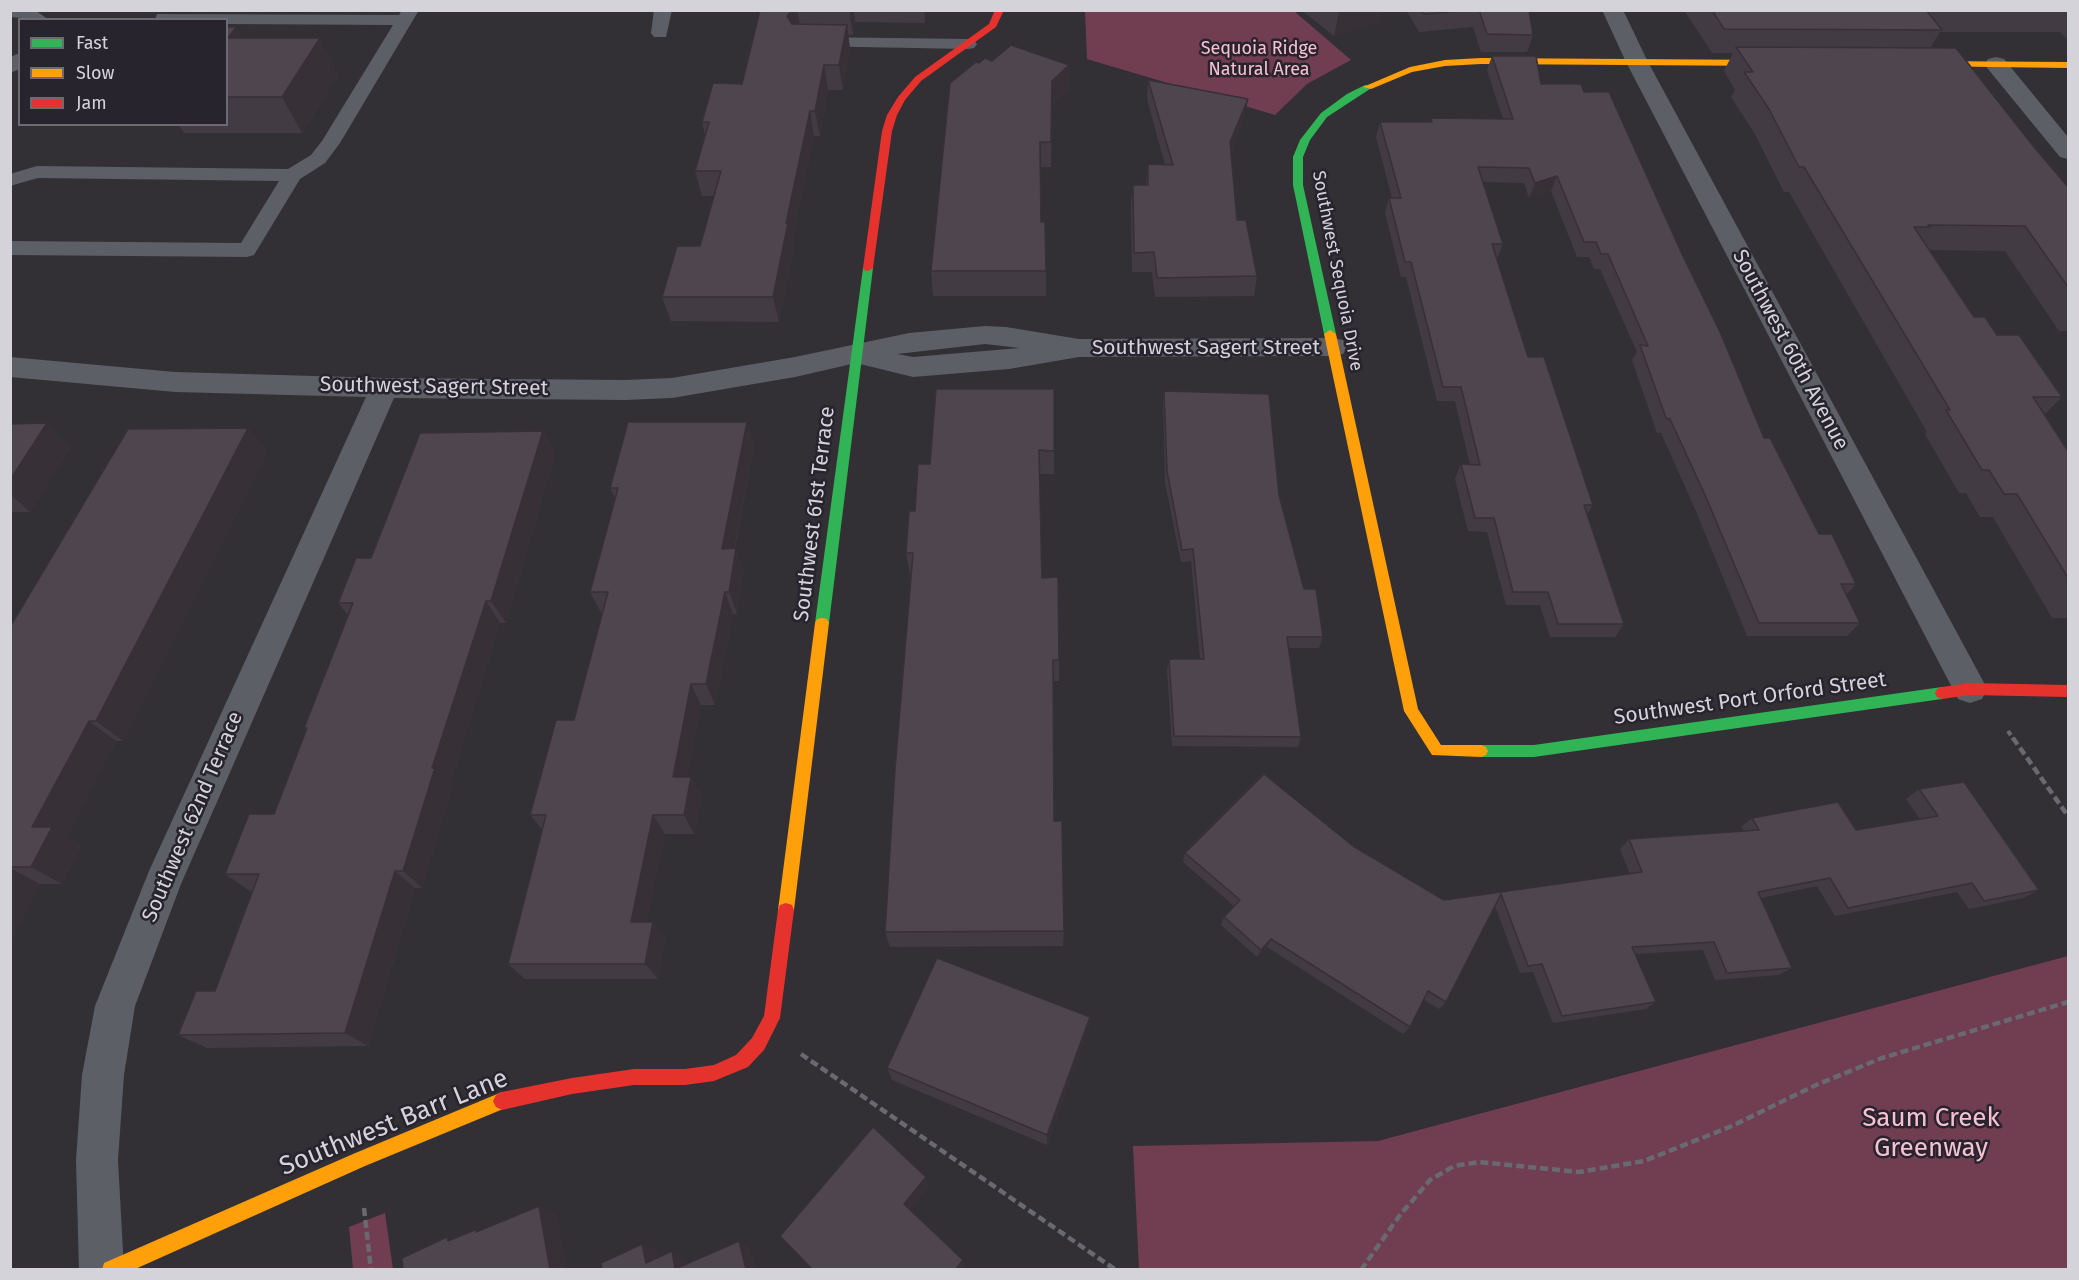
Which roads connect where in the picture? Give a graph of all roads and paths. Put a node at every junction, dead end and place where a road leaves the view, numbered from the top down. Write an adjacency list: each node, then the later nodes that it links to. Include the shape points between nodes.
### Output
1 (663, 10): 8 (lane)
2 (1000, 10): 10 (street, Southwest 61st Terrace, via 993,25)
3 (1612, 10): 11 (street, Southwest 60th Avenue)
4 (10, 12): 6 (lane)
5 (408, 15): 7 (lane); 17 (lane, via 330,143 318,159)
6 (37, 18)
7 (163, 18)
8 (660, 33)
9 (802, 42): 10 (lane)
10 (968, 44): 21 (street, Southwest 61st Terrace, via 918,80 892,115)
11 (1637, 62): 12 (street, Southwest Sequoia Drive); 20 (street, Southwest Sequoia Drive, via 1445,63 1380,81 1324,115 1298,157 1298,185); 24 (street, Southwest 60th Avenue)
12 (1783, 63)
13 (1913, 64): 14 (street)
14 (1996, 64): 15 (street); 16 (street)
15 (2068, 65)
16 (2068, 152)
17 (292, 175): 18 (lane, via 37,172); 19 (lane, via 247,250)
18 (10, 180)
19 (10, 248)
20 (1333, 347): 21 (street, Southwest Sagert Street, via 1079,348 1009,360 913,367); 26 (street, Southwest Sequoia Drive, via 1410,711)
21 (856, 355): 23 (street, Southwest Sagert Street, via 672,388); 29 (street, Southwest 61st Terrace, via 772,1018)
22 (10, 367): 23 (street, Southwest Sagert Street, via 175,382)
23 (384, 388): 32 (street, Southwest 62nd Terrace, via 162,884 115,1006 103,1075 97,1160)
24 (1975, 690): 25 (street, Southwest Port Orford Street); 26 (street, Southwest Port Orford Street, via 1534,752); 27 (path)
25 (2068, 691)
26 (1437, 751)
27 (2068, 816)
28 (2068, 1002): 36 (path, via 1882,1059 1816,1084 1732,1126 1644,1161 1579,1172 1479,1162 1454,1166 1430,1180)
29 (765, 1030): 30 (street, Southwest 61st Terrace, via 758,1044); 35 (path)
30 (741, 1060): 31 (street, Southwest Barr Lane, via 714,1073 634,1077 510,1098)
31 (359, 1160): 33 (street, Southwest Barr Lane); 34 (path)
32 (102, 1269)
33 (111, 1269)
34 (371, 1269)
35 (1116, 1269)
36 (1361, 1269)

